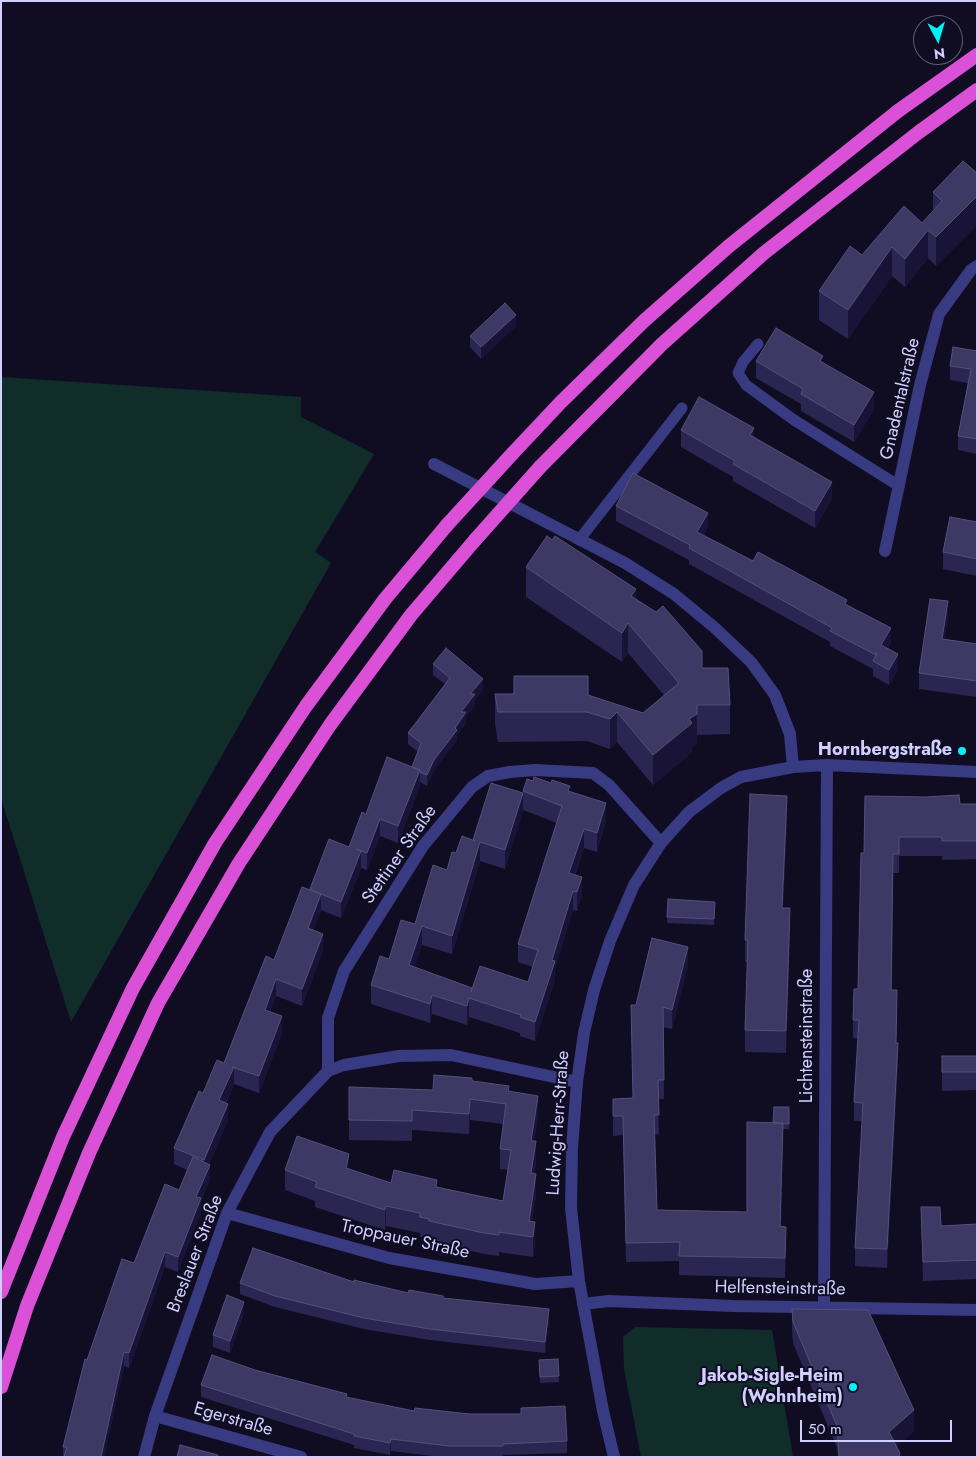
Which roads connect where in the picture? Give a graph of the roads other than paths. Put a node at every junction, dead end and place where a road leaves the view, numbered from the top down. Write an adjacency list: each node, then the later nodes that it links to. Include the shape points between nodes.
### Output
1 (977, 55): 18 (highway, bridge, via 898,111 729,246 645,320 513,453 447,525 386,599 306,706 216,843 133,988 63,1137)
2 (977, 90): 22 (highway, bridge, via 764,253 662,344 540,467 411,615 330,725 238,863 158,1003 85,1162 26,1306)
3 (977, 266): 7 (street, Gnadentalstraße, via 939,314)
4 (758, 344): 7 (lane, via 738,373 746,386)
5 (682, 408): 8 (lane)
6 (434, 464): 8 (street)
7 (899, 486): 9 (street, Gnadentalstraße)
8 (579, 540): 11 (street, via 674,594 751,662 775,695 786,718)
9 (885, 551)
10 (827, 765): 11 (street); 12 (street); 20 (street, Lichtensteinstraße)
11 (793, 767): 13 (street, Ludwig-Herr-Straße, via 741,777 721,788 689,812)
12 (977, 772)
13 (661, 843): 14 (street, Stettiner Straße, via 610,785 593,773 535,770 488,776 472,787 423,846 344,971 328,1018); 15 (street, Ludwig-Herr-Straße, via 634,885 610,941 584,1033)
14 (328, 1071): 15 (street, Breslauer Straße, via 344,1065 399,1056 451,1055); 16 (street, Breslauer Straße, via 270,1132)
15 (576, 1082): 17 (street, Ludwig-Herr-Straße, via 572,1208)
16 (227, 1213): 17 (street, Troppauer Straße, via 389,1258 535,1284); 23 (street, Breslauer Straße)
17 (579, 1282): 19 (street, Ludwig-Herr-Straße)
18 (1, 1292)
19 (583, 1304): 20 (street, Helfensteinstraße, via 609,1300); 26 (street, Ludwig-Herr-Straße, via 602,1411)
20 (824, 1307): 21 (street, Helfensteinstraße)
21 (977, 1310)
22 (1, 1387)
23 (155, 1416): 24 (street, Breslauer Straße); 25 (street, Egerstraße)
24 (144, 1457)
25 (301, 1457)
26 (614, 1457)

